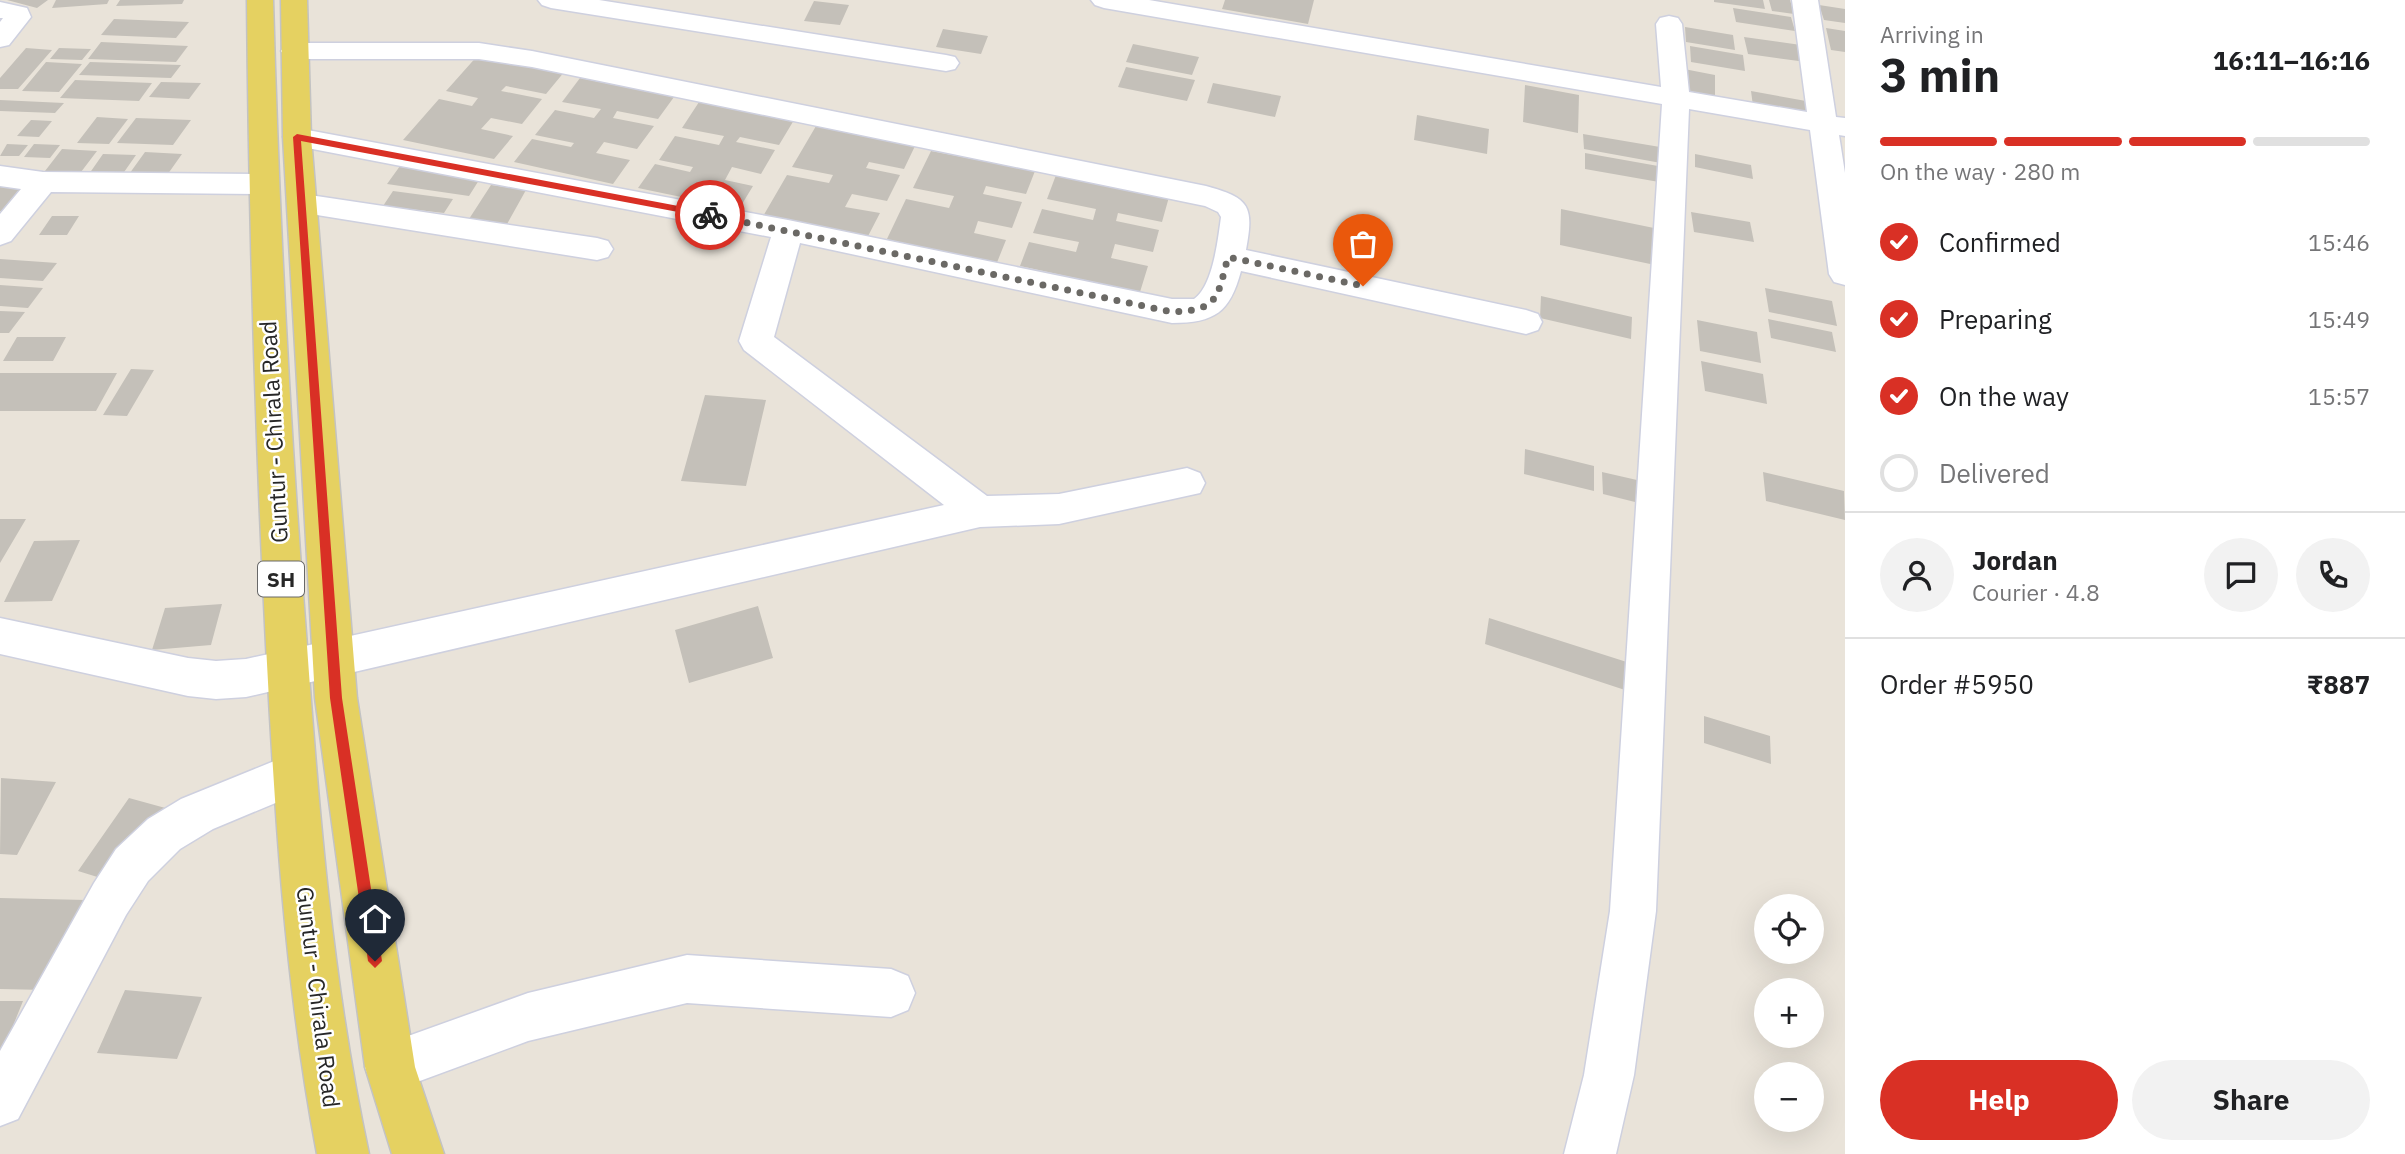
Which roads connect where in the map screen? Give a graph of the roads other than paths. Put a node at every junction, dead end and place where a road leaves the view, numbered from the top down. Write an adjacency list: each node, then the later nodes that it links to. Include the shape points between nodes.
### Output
1 (260, 0): 16 (main road, Guntur - Chirala Road / SH)
2 (294, 0): 9 (main road, Guntur - Chirala Road / SH)
3 (551, 0): 10 (street)
4 (1104, 0): 11 (street)
5 (1805, 0): 12 (street)
6 (0, 10): 8 (street, via 18,13)
7 (1670, 24): 11 (street)
8 (0, 39)
9 (294, 51): 13 (main road, Guntur - Chirala Road / SH); 21 (street, via 479,51 532,59 1206,195 1233,207 1236,217)
10 (946, 62)
11 (1676, 97): 12 (street); 35 (street, via 1633,911 1609,1075)
12 (1835, 125): 22 (street)
13 (297, 137): 17 (main road, Guntur - Chirala Road / SH); 18 (street)
14 (0, 176): 15 (street)
15 (43, 182): 16 (street); 19 (street)
16 (263, 184): 28 (main road, Guntur - Chirala Road / SH)
17 (303, 204): 20 (street); 27 (main road, Guntur - Chirala Road / SH)
18 (788, 230): 21 (street, via 1172,312 1197,311 1211,304); 25 (street, via 756,341)
19 (0, 234)
20 (597, 249)
21 (1228, 257): 23 (street)
22 (1845, 274)
23 (1526, 322)
24 (1187, 483): 25 (street, via 1059,509)
25 (980, 512): 27 (street)
26 (0, 636): 28 (street, via 207,679 246,678)
27 (333, 659): 28 (street); 31 (main road, Guntur - Chirala Road / SH)
28 (288, 669): 29 (main road, Guntur - Chirala Road / SH)
29 (294, 774): 32 (street, via 197,814 164,834 132,865); 33 (main road, Guntur - Chirala Road / SH, via 313,977 327,1084)
30 (891, 993): 31 (street, via 687,979 528,1017)
31 (390, 1067): 34 (main road, Guntur - Chirala Road / SH)
32 (0, 1101)
33 (343, 1154)
34 (418, 1154)
35 (1590, 1154)

